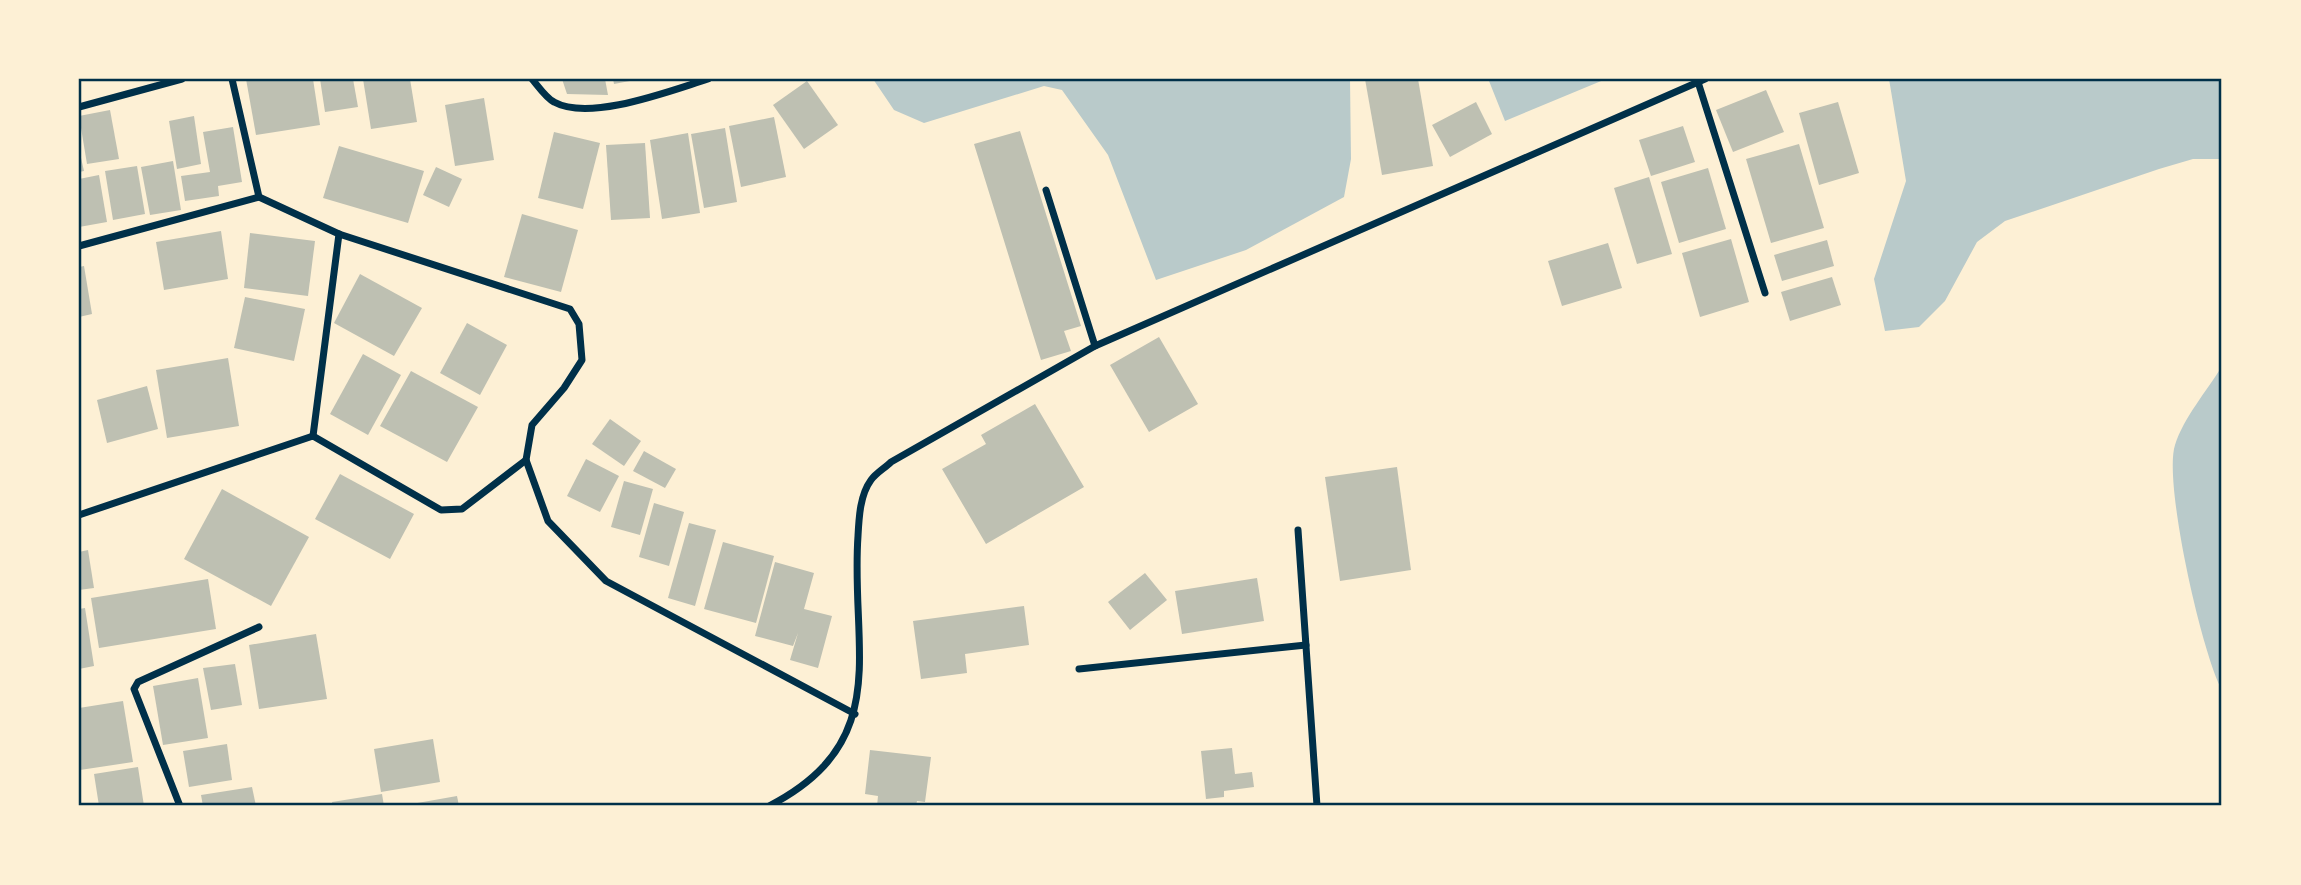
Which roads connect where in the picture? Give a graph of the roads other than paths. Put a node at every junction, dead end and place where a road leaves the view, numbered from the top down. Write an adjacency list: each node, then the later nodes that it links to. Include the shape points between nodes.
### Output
1 (182, 79): 6 (street)
2 (233, 79): 8 (street)
3 (532, 79): 4 (street, via 555,103 585,108 636,102)
4 (708, 79)
5 (1701, 80): 11 (street); 12 (street)
6 (79, 107)
7 (1046, 190): 12 (street)
8 (259, 197): 9 (street); 10 (street)
9 (339, 234): 13 (street); 14 (street, via 570,309 579,324 582,360 532,425)
10 (79, 246)
11 (1765, 293)
12 (1095, 346): 20 (street, via 922,443 871,480 860,507 857,545 860,669)
13 (313, 436): 14 (street, via 451,512 462,509); 15 (street)
14 (526, 460): 20 (street, via 548,521 606,581)
15 (79, 515)
16 (1298, 530): 18 (street)
17 (259, 627): 21 (street, via 138,682 134,690)
18 (1306, 645): 19 (street); 23 (street)
19 (1079, 669)
20 (855, 714): 22 (street, via 838,751 798,791)
21 (180, 806)
22 (769, 806)
23 (1317, 806)

